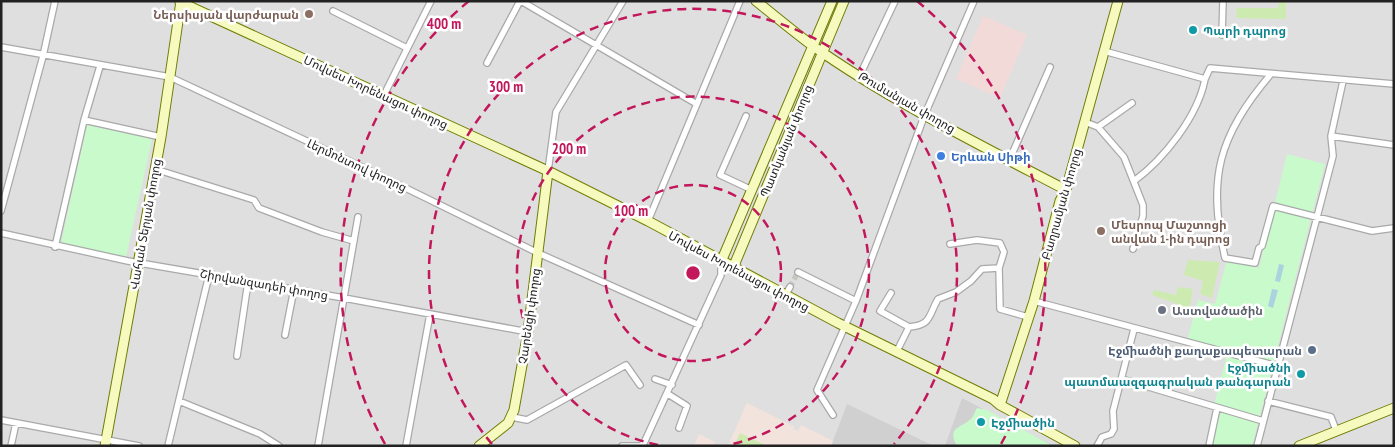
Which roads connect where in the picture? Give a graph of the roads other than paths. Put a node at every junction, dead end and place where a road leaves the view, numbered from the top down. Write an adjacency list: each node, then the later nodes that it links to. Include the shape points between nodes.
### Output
1 (55, 1): 22 (street)
2 (431, 1): 19 (street)
3 (520, 1): 16 (street); 23 (street)
4 (623, 1): 16 (street)
5 (740, 1): 33 (street)
6 (756, 1): 17 (main road, Թումանյան փողոց)
7 (832, 1): 17 (main road, Պատկանյան փողոց)
8 (844, 1): 21 (main road, Պատկանյան փողոց)
9 (895, 1): 27 (street)
10 (974, 1): 35 (street)
11 (1118, 1): 20 (main road, Բաղրամյան փողոց)
12 (1222, 1): 15 (street)
13 (180, 2): 28 (main road, Վահան Տերյան փողոց); 32 (main road, Մովսես Խորենացու փողոց)
14 (334, 11): 19 (street)
15 (1222, 35)
16 (596, 46): 33 (street); 45 (street, via 556,112)
17 (813, 46): 21 (main road, Թումանյան փողոց); 47 (main road, Պատկանյան փողոց)
18 (1, 47): 22 (street, Լերմոնտով փողոց)
19 (407, 48): 32 (street)
20 (1104, 51): 29 (street); 38 (main road, Բաղրամյան փողոց)
21 (823, 52): 27 (main road, Թումանյան փողոց); 62 (main road, Պատկանյան փողոց)
22 (43, 56): 24 (street, Լերմոնտով փողոց); 49 (street)
23 (487, 63)
24 (100, 66): 28 (street, Լերմոնտով փողոց); 37 (street)
25 (1050, 67): 43 (street)
26 (1271, 74): 29 (street, via 1210,68); 30 (street); 50 (street, via 1236,122 1218,170 1216,190 1225,258 1252,264 1256,261 1273,206)
27 (860, 75): 35 (main road, Թումանյան փողոց)
28 (170, 77): 41 (main road, Վահան Տերյան փողոց); 59 (street, Լերմոնտով փողոց)
29 (1204, 79): 46 (street, via 1194,111 1182,130)
30 (1343, 81): 31 (street); 40 (street)
31 (1394, 84)
32 (384, 95): 45 (main road, Մովսես Խորենացու փողոց)
33 (695, 103): 52 (street)
34 (1132, 103): 39 (street)
35 (925, 114): 43 (main road, Թումանյան փողոց); 73 (street)
36 (746, 116): 47 (street, via 720,175)
37 (84, 120): 41 (street); 57 (street)
38 (1085, 122): 39 (street); 48 (main road, Բաղրամյան փողոց)
39 (1098, 127): 46 (street, via 1124,157)
40 (1331, 136): 42 (street); 50 (street, via 1333,156)
41 (160, 137): 44 (main road, Վահան Տերյան փողոց)
42 (1394, 145)
43 (1009, 161): 48 (main road, Թումանյան փողոց)
44 (155, 168): 55 (street, via 254,200 259,208); 61 (main road, Վահան Տերյան փողոց)
45 (548, 171): 52 (main road, Մովսես Խորենացու փողոց); 59 (main road, Չարենցի փողոց)
46 (1134, 181): 58 (street, via 1143,205 1143,216)
47 (752, 190): 60 (main road, Պատկանյան փողոց)
48 (1066, 190): 74 (main road, Բաղրամյան փողոց, via 1060,201)
49 (1, 211)
50 (1316, 217): 53 (street, via 1372,232); 85 (street)
51 (358, 218): 55 (street)
52 (648, 221): 60 (main road, Մովսես Խորենացու փողոց)
53 (1394, 228)
54 (1, 233): 57 (street, Շիրվանզադեի փողոց)
55 (354, 241): 72 (street)
56 (950, 244): 63 (street, via 977,240 1000,244 1004,252)
57 (55, 246): 61 (street, Շիրվանզադեի փողոց)
58 (1133, 249)
59 (538, 253): 77 (street, Լերմոնտով փողոց); 81 (main road, Չարենցի փողոց)
60 (721, 262): 62 (main road, Մովսես Խորենացու փողոց); 66 (street, Պատկանյան փողոց)
61 (138, 263): 65 (street, Շիրվանզադեի փողոց); 103 (main road, Վահան Տերյան փողոց)
62 (733, 268): 66 (street); 71 (main road, Մովսես Խորենացու փողոց)
63 (999, 268): 76 (street, via 1000,309); 79 (street, via 982,269 956,292 938,299 928,321)
64 (798, 272): 73 (street)
65 (209, 275): 67 (street, Շիրվանզադեի փողոց); 91 (street)
66 (721, 275): 77 (street, Պատկանյան փողոց)
67 (248, 282): 69 (street, Շիրվանզադեի փողոց); 84 (street)
68 (790, 287): 71 (street)
69 (294, 289): 72 (street, Շիրվանզադեի փողոց); 82 (street)
70 (891, 293): 79 (street, via 880,311)
71 (785, 296): 78 (main road, Մովսես Խորենացու փողոց)
72 (344, 298): 75 (street, Շիրվանզադեի փողոց); 108 (street)
73 (856, 301): 78 (street)
74 (1034, 301): 76 (main road, Բաղրամյան փողոց); 80 (street)
75 (430, 314): 81 (street, Շիրվանզադեի փողոց); 109 (street)
76 (1028, 317): 93 (main road, Բաղրամյան փողոց)
77 (699, 325): 89 (street, Պատկանյան փողոց)
78 (845, 327): 83 (main road, Մովսես Խորենացու փողոց); 96 (street, via 817,390)
79 (909, 328): 83 (street)
80 (1134, 329): 85 (street); 87 (street)
81 (528, 332): 97 (main road, Չարենցի փողոց)
82 (285, 335)
83 (896, 353): 93 (main road, Մովսես Խորենացու փողոց)
84 (237, 356)
85 (1277, 366): 92 (street)
86 (655, 378): 89 (street)
87 (1122, 379): 94 (street); 113 (street, via 1113,411 1113,431 1102,437)
88 (640, 385): 97 (street, via 626,365 527,420)
89 (672, 385): 90 (street, Պատկանյան փողոց)
90 (668, 394): 101 (street, via 687,406); 111 (street, Պատկանյան փողոց, via 644,443 641,446)
91 (179, 401): 106 (street); 107 (street, via 263,436)
92 (1268, 401): 99 (street); 102 (street, via 1331,418)
93 (1000, 405): 112 (main road, Մովսես Խորենացու փողոց)
94 (1217, 408): 99 (street); 114 (street)
95 (1394, 408): 102 (main road)
96 (833, 415)
97 (512, 417): 110 (main road)
98 (1, 420): 100 (street)
99 (1263, 421): 115 (street)
100 (16, 423): 103 (street); 104 (street)
101 (679, 428)
102 (1336, 430): 116 (main road)
103 (105, 442): 105 (street)
104 (11, 446)
105 (140, 446)
106 (168, 446)
107 (279, 446)
108 (318, 446)
109 (406, 446)
110 (479, 446)
111 (622, 446)
112 (1075, 446)
113 (1097, 446)
114 (1210, 446)
115 (1257, 446)
116 (1299, 446)

